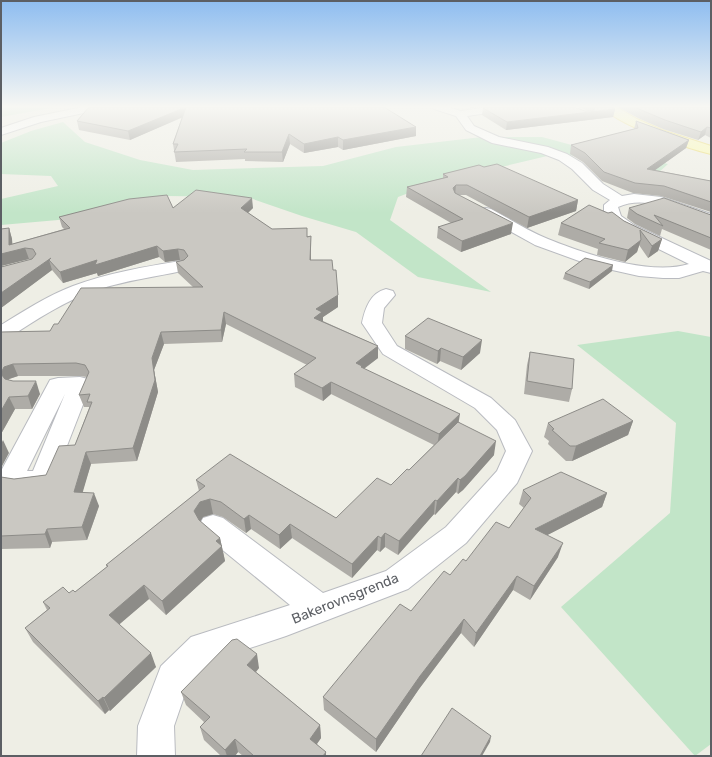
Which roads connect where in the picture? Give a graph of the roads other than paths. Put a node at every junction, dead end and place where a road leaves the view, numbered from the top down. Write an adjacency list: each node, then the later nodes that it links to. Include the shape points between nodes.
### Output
1 (507, 142): 6 (street, via 544,150 562,157 577,166 598,187)
2 (687, 142): 5 (main road)
3 (698, 142): 4 (main road)
4 (711, 147)
5 (711, 150)
6 (619, 200): 8 (street, via 650,200 683,208); 10 (street, via 611,205 615,219 628,228)
7 (473, 206): 10 (street, via 541,242 596,261 640,271 663,273 679,273)
8 (711, 219)
9 (180, 266): 12 (street, via 153,270 79,290)
10 (708, 266)
11 (386, 295): 16 (street, Bakerovnsgrenda, via 375,307 372,323 390,350 483,403 507,426 519,450 508,476 456,535 397,580)
12 (1, 334)
13 (34, 385): 14 (street)
14 (58, 385)
15 (213, 526): 16 (street)
16 (319, 609): 17 (street, Bakerovnsgrenda, via 203,648 173,678 156,726)
17 (156, 756)

